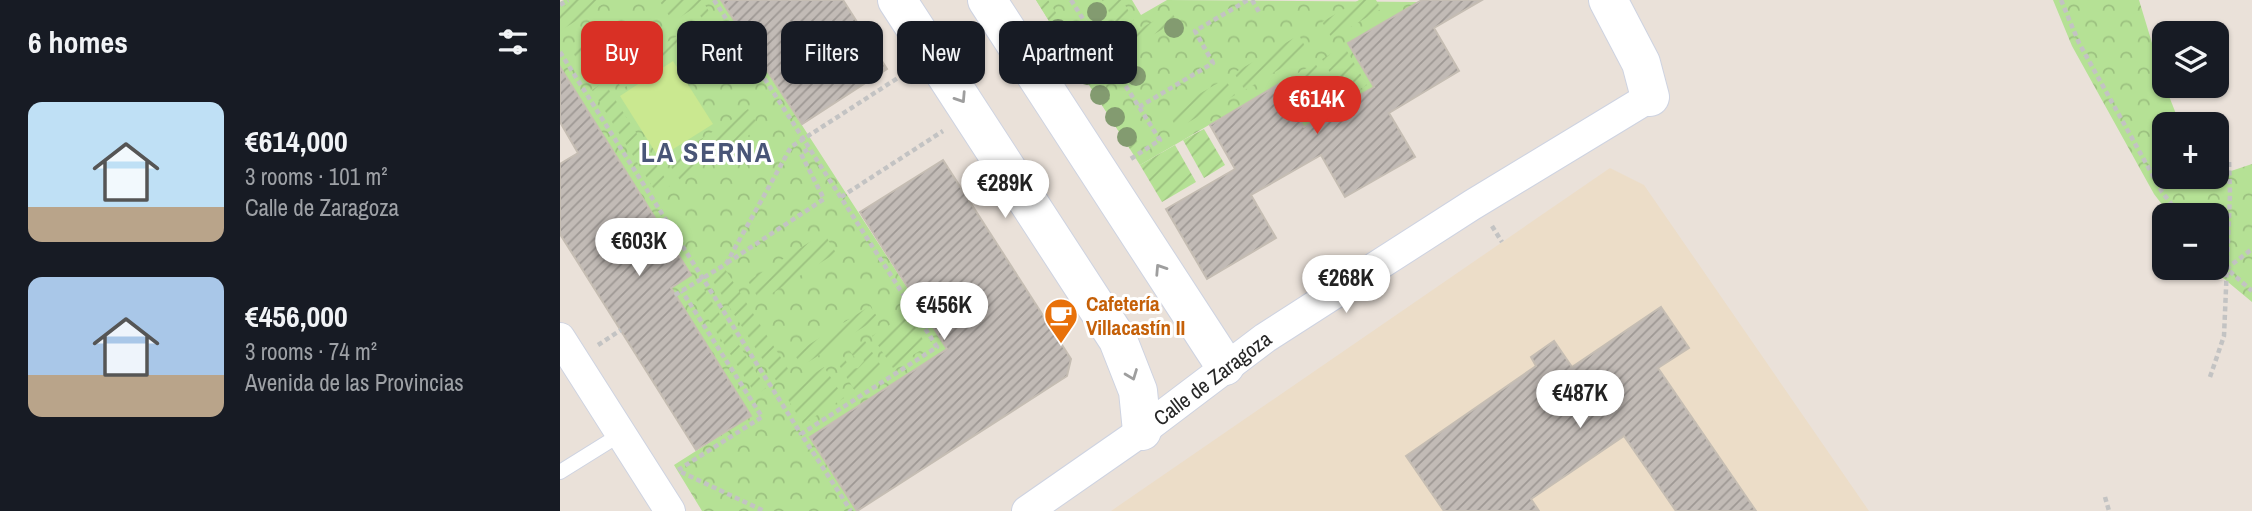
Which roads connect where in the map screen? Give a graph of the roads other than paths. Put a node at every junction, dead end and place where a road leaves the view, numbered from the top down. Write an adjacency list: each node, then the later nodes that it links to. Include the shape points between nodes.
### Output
1 (897, 0): 7 (main road, one-way to 7, via 1118,340 1138,391)
2 (988, 0): 6 (main road, one-way to 2)
3 (1608, 0): 4 (main road, via 1641,63)
4 (1650, 97): 6 (street, Calle de Zaragoza, via 1375,266)
5 (560, 338): 8 (street)
6 (1225, 366): 7 (street, Calle de Zaragoza)
7 (1142, 431): 11 (street, Calle de Zaragoza)
8 (621, 434): 9 (lane); 10 (street, via 666,478)
9 (560, 472)
10 (670, 511)
11 (1027, 511)

